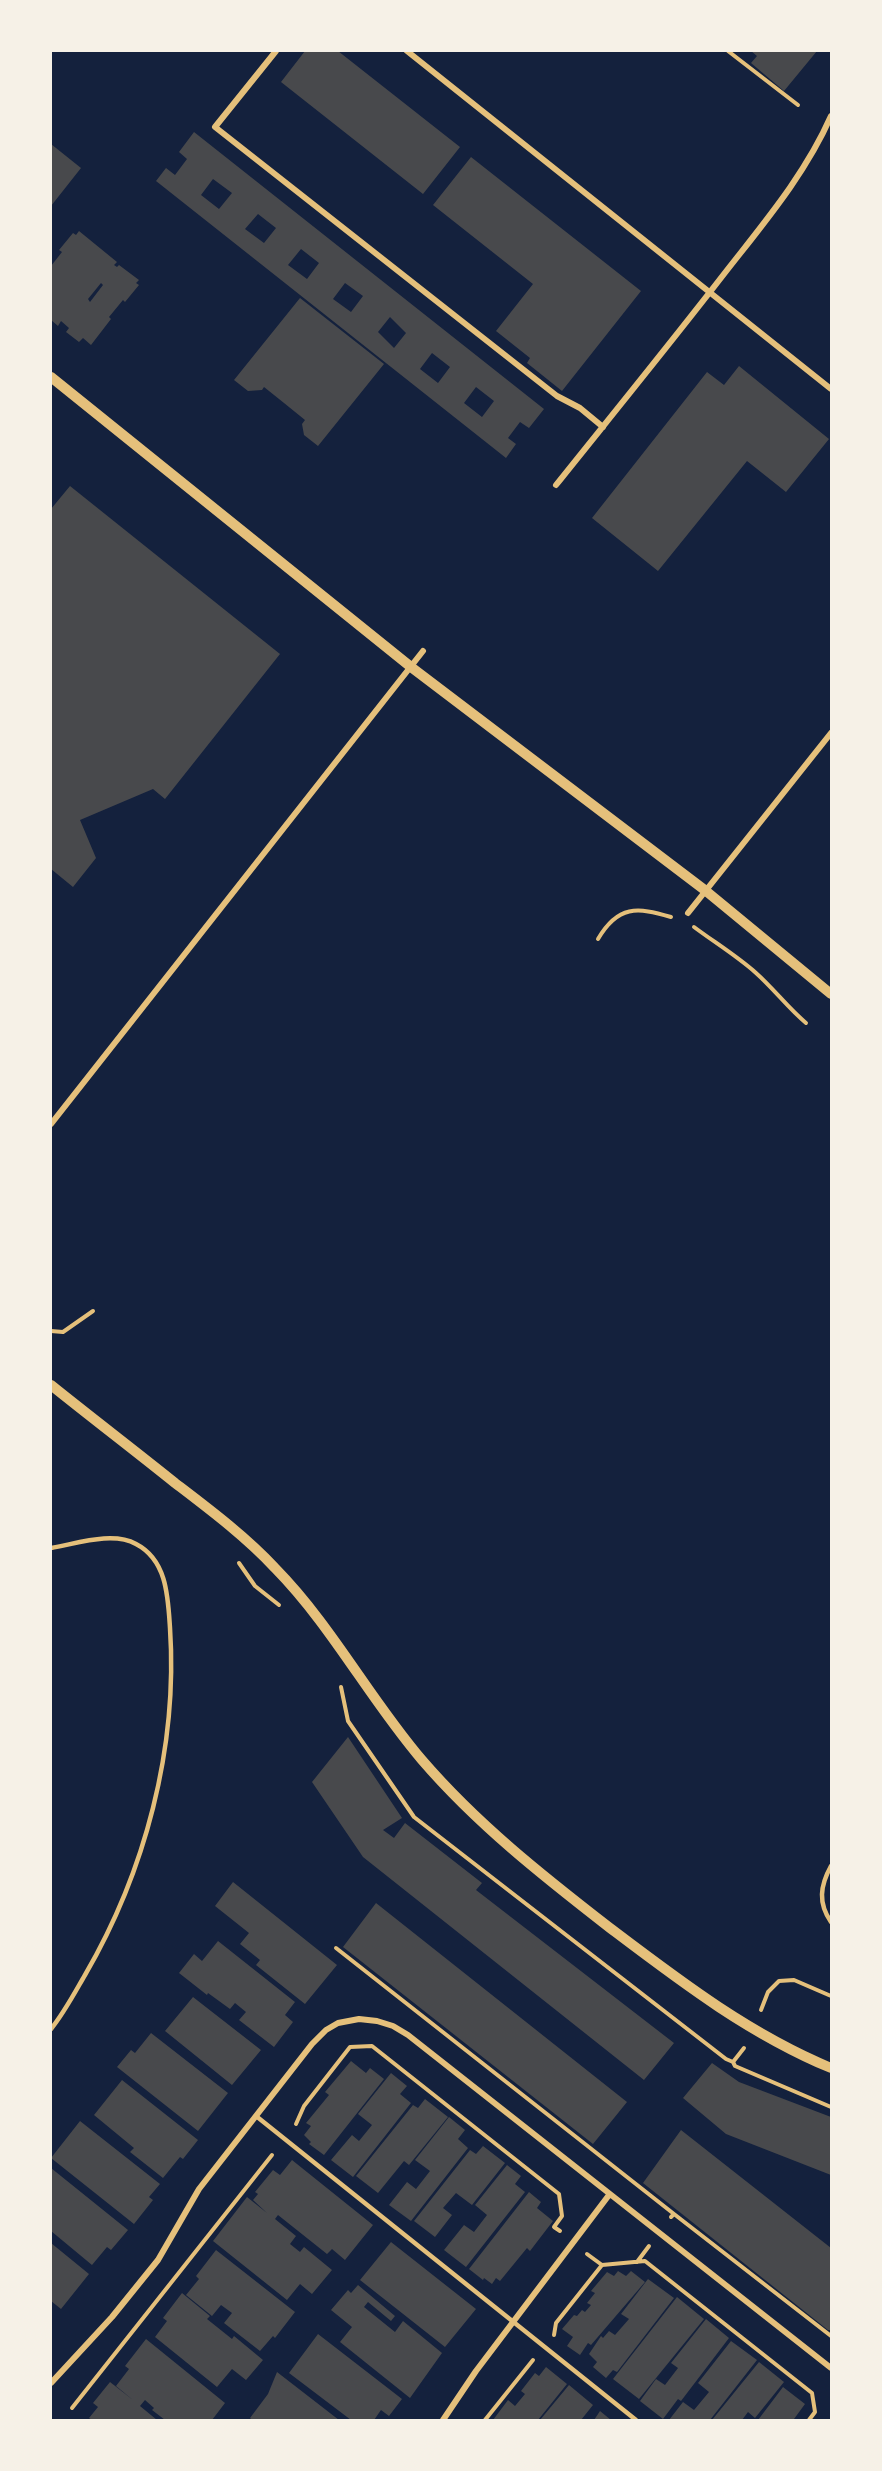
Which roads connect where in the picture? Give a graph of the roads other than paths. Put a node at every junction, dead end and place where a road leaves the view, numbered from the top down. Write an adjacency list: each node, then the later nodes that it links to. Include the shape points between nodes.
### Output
1 (276, 51): 7 (street, via 215,127 557,396)
2 (407, 51): 4 (street)
3 (831, 116): 4 (street, via 800,173)
4 (710, 292): 6 (street); 7 (street)
5 (51, 377): 10 (street)
6 (831, 389)
7 (603, 427): 8 (street)
8 (556, 485)
9 (423, 651): 10 (street)
10 (411, 667): 12 (street); 15 (street)
11 (831, 733): 12 (street)
12 (706, 891): 13 (street); 14 (street)
13 (688, 913)
14 (831, 994)
15 (51, 1124)
16 (51, 1385): 21 (street, via 218,1516 274,1567 321,1619 420,1758 496,1836 700,1995 779,2045)
17 (51, 1548): 20 (lane, via 116,1539 134,1542 144,1549 167,1589 172,1656 168,1728 143,1843 108,1935)
18 (831, 1866): 19 (lane, via 821,1893)
19 (831, 1922)
20 (51, 2029)
21 (831, 2068)
22 (256, 2116): 23 (street, via 326,2030 359,2019 377,2021 408,2035); 24 (lane); 26 (street, via 199,2189 158,2260)
23 (609, 2195): 24 (street); 25 (street)
24 (513, 2321): 27 (street); 28 (lane)
25 (831, 2368)
26 (51, 2384)
27 (443, 2420)
28 (636, 2420)

